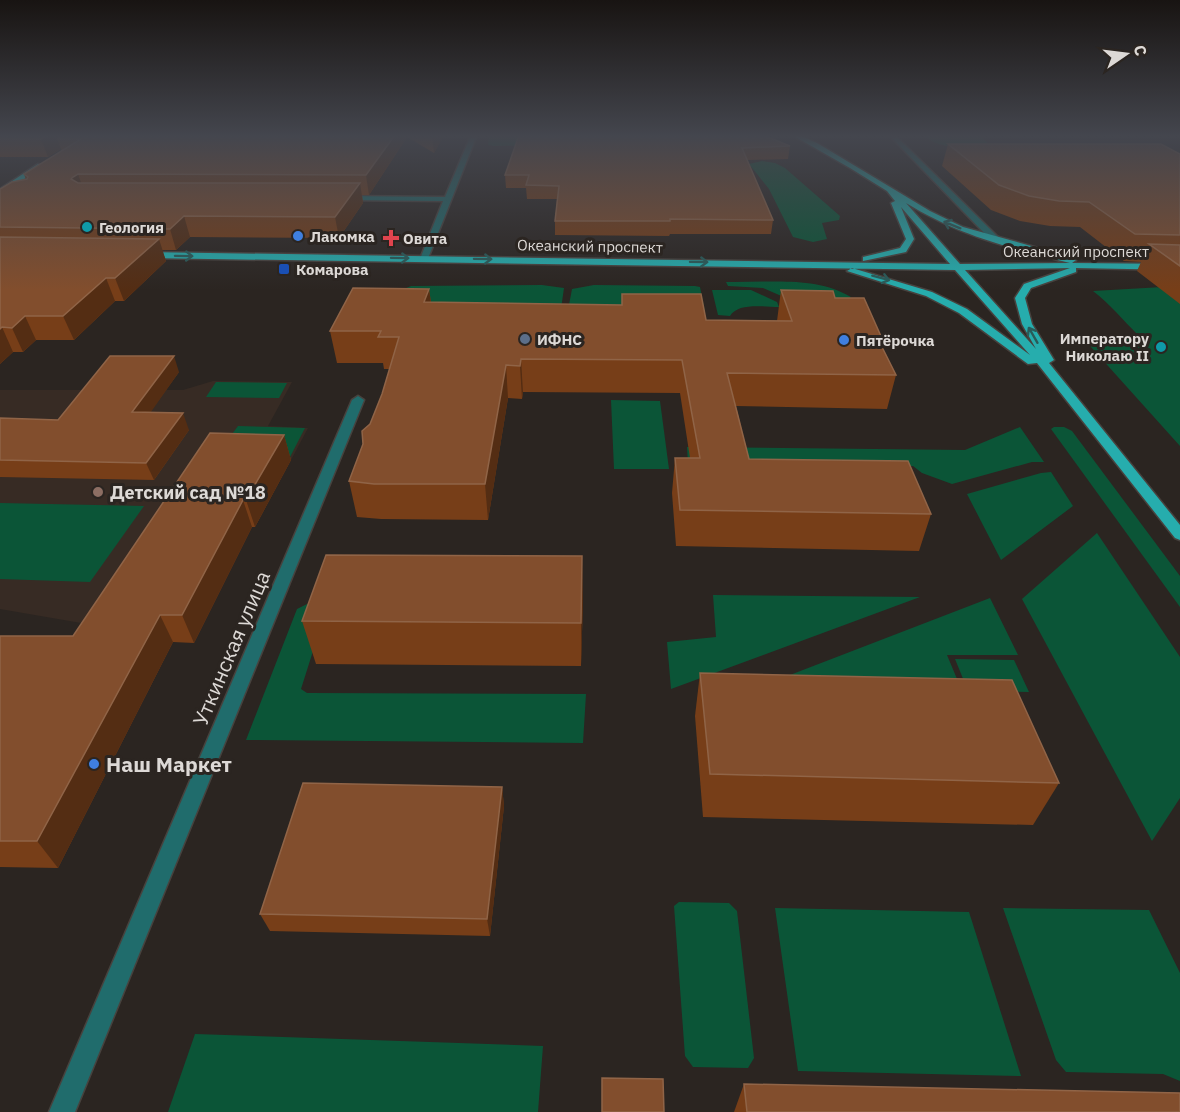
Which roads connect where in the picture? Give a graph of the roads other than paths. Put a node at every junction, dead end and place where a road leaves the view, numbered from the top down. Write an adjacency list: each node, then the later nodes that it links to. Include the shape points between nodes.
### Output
1 (453, 187): 6 (street)
2 (885, 187): 4 (main road)
3 (943, 187): 7 (street)
4 (888, 189): 7 (main road, one-way to 4, via 949,224); 10 (main road, via 910,239 903,250 877,258); 12 (main road)
5 (333, 198): 6 (street)
6 (448, 199): 9 (street)
7 (996, 240): 11 (main road)
8 (139, 255): 9 (main road, Океанский проспект, one-way to 9)
9 (424, 259): 10 (main road, Океанский проспект, one-way to 10)
10 (824, 264): 12 (main road, Океанский проспект); 14 (main road, one-way to 14, via 885,279 963,311)
11 (1088, 265): 12 (main road, Океанский проспект); 13 (main road, Океанский проспект); 14 (main road, one-way to 11, via 1027,324 1020,298 1027,286)
12 (956, 267): 14 (main road)
13 (1180, 267)
14 (1063, 386): 16 (main road)
15 (358, 400): 17 (street, Уткинская улица)
16 (1180, 535)
17 (62, 1112)

